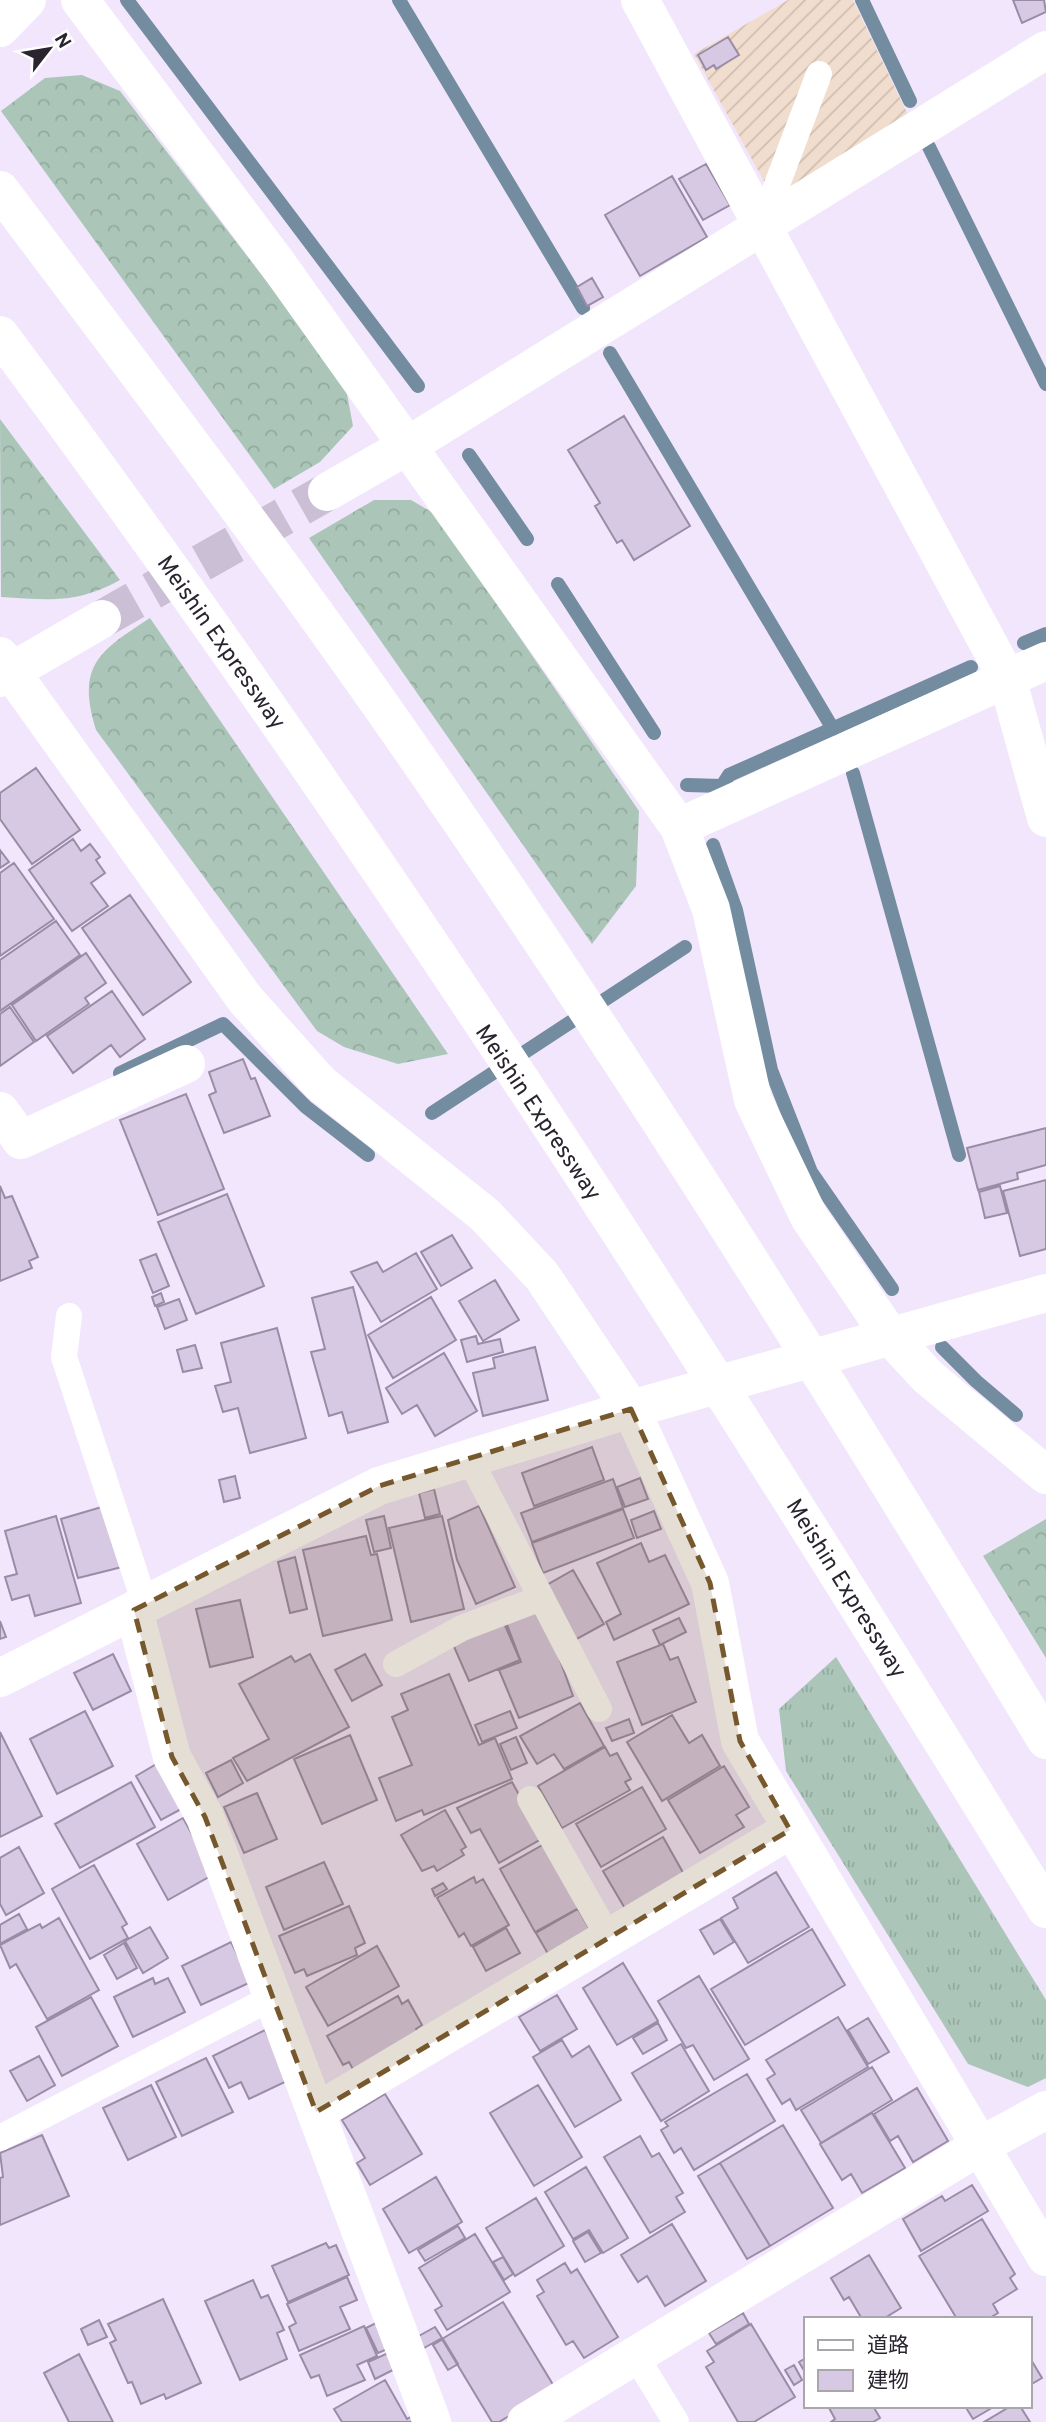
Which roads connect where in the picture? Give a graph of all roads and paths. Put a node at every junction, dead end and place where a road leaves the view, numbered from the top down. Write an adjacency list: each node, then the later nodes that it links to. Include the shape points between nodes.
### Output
1 (27, 0): 4 (main road)
2 (80, 0): 10 (main road)
3 (640, 0): 8 (main road)
4 (0, 28)
5 (1046, 50): 8 (main road)
6 (819, 74): 8 (lane)
7 (0, 190): 31 (main road, via 171,415 391,720 769,1293)
8 (762, 224): 10 (main road); 15 (main road)
9 (0, 335): 34 (main road, Meishin Expressway, via 99,467 314,773 482,1025 680,1324)
10 (409, 445): 11 (main road); 17 (main road)
11 (327, 492)
12 (102, 618): 14 (main road)
13 (1046, 662): 15 (main road)
14 (4, 668): 23 (main road, via 245,999 320,1083 485,1215 542,1276)
15 (1007, 678): 16 (main road); 17 (main road)
16 (1046, 818)
17 (679, 827): 22 (main road, via 711,909 753,1100 809,1217)
18 (186, 1064): 19 (main road, via 21,1140)
19 (0, 1111)
20 (1046, 1293): 22 (main road)
21 (69, 1316): 27 (lane, via 64,1357)
22 (890, 1336): 23 (main road); 25 (main road, via 928,1377)
23 (631, 1409): 24 (main road); 33 (main road, via 710,1583 740,1741)
24 (468, 1456): 26 (lane); 27 (main road, via 379,1486)
25 (1046, 1475)
26 (541, 1598): 28 (lane, via 462,1628); 30 (lane)
27 (139, 1607): 29 (main road); 36 (main road, via 172,1757 205,1817)
28 (396, 1664)
29 (0, 1678)
30 (599, 1709)
31 (1046, 1740)
32 (530, 1799): 35 (lane)
33 (790, 1830): 35 (main road); 40 (main road)
34 (1046, 1909)
35 (609, 1938): 38 (main road)
36 (273, 1997): 38 (main road); 39 (lane)
37 (1046, 2110): 40 (main road)
38 (316, 2112): 43 (main road)
39 (0, 2138)
40 (980, 2146): 41 (main road); 42 (main road)
41 (1046, 2257)
42 (635, 2355): 44 (main road); 45 (lane)
43 (432, 2422)
44 (526, 2422)
45 (676, 2422)

